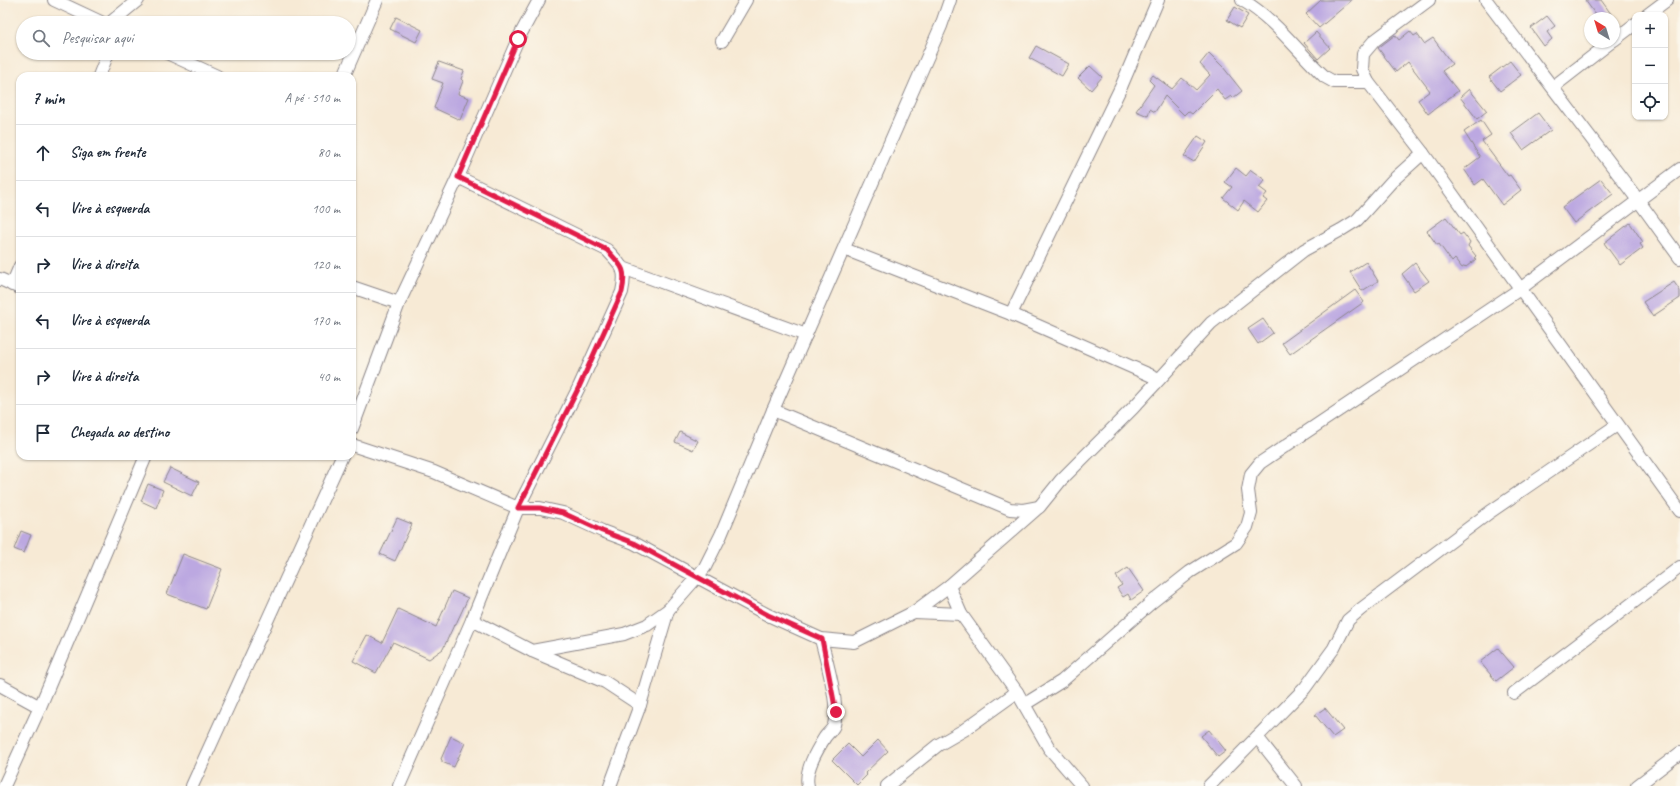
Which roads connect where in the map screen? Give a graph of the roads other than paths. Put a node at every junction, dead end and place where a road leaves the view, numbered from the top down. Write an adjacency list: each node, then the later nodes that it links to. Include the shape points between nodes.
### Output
1 (54, 0): 13 (street)
2 (138, 0): 14 (street)
3 (378, 0): 19 (street)
4 (539, 0): 30 (street, via 518,39)
5 (746, 0): 17 (street)
6 (950, 0): 32 (street)
7 (1158, 0): 40 (street, via 1121,86)
8 (1242, 0): 26 (street, via 1268,20 1325,77 1334,82)
9 (1429, 0): 26 (street, via 1374,41 1364,54 1362,69)
10 (1486, 0): 27 (street)
11 (1667, 0): 12 (street)
12 (1651, 12)
13 (88, 16)
14 (119, 16)
15 (1632, 26): 16 (street)
16 (1620, 35)
17 (722, 41)
18 (1603, 48): 27 (street)
19 (356, 49)
20 (105, 60): 23 (street)
21 (182, 60): 24 (street)
22 (351, 60): 25 (street)
23 (101, 72)
24 (207, 72)
25 (346, 72)
26 (1368, 82): 28 (street)
27 (1553, 87): 31 (street)
28 (1422, 153): 38 (street); 42 (street, via 1392,181 1357,220 1304,250 1211,323)
29 (1680, 169): 31 (street)
30 (458, 177): 34 (street, via 607,250); 39 (street)
31 (1638, 200): 33 (street); 38 (street)
32 (844, 249): 40 (street); 41 (street)
33 (1680, 258)
34 (623, 268): 41 (street); 50 (street, via 622,292 579,387)
35 (0, 279): 36 (street)
36 (16, 286)
37 (356, 288): 39 (street)
38 (1520, 289): 45 (street); 66 (street, via 1260,463 1251,474 1248,490 1251,513 1247,527 1236,543 1190,572 1062,681)
39 (399, 303): 44 (street)
40 (1011, 314): 42 (street)
41 (806, 335): 43 (street)
42 (1159, 379): 49 (street, via 1061,480)
43 (773, 410): 51 (street); 55 (street, via 721,535 706,567)
44 (356, 418)
45 (1616, 425): 52 (street); 69 (street, via 1490,512 1348,620 1334,648 1305,688)
46 (356, 446): 50 (street, via 434,472)
47 (144, 460): 68 (street)
48 (340, 460): 72 (street)
49 (1040, 506): 51 (street, via 1023,510); 53 (street)
50 (518, 508): 55 (street, via 540,508 563,513 634,543); 60 (street)
51 (1010, 509): 53 (street)
52 (1680, 511)
53 (1014, 530): 56 (street)
54 (1680, 567): 65 (street)
55 (697, 577): 57 (street); 61 (street, via 768,615)
56 (949, 586): 58 (street); 59 (street)
57 (668, 610): 62 (street, via 647,624 624,634); 67 (street)
58 (914, 612): 59 (street); 61 (street, via 854,642)
59 (961, 614): 64 (street)
60 (472, 620): 62 (street); 73 (street)
61 (822, 639): 75 (street, via 836,712 834,726 819,748 809,770)
62 (532, 651): 67 (street, via 605,682)
63 (0, 685): 68 (street)
64 (1017, 692): 66 (street); 76 (street, via 964,730 938,745)
65 (1514, 693)
66 (1025, 704): 77 (street, via 1049,748)
67 (640, 705): 74 (street)
68 (40, 707): 71 (street)
69 (1257, 737): 78 (street); 79 (street)
70 (1680, 753): 80 (street)
71 (4, 786)
72 (192, 786)
73 (399, 786)
74 (610, 786)
75 (808, 786)
76 (887, 786)
77 (1082, 786)
78 (1209, 786)
79 (1296, 786)
80 (1637, 786)

